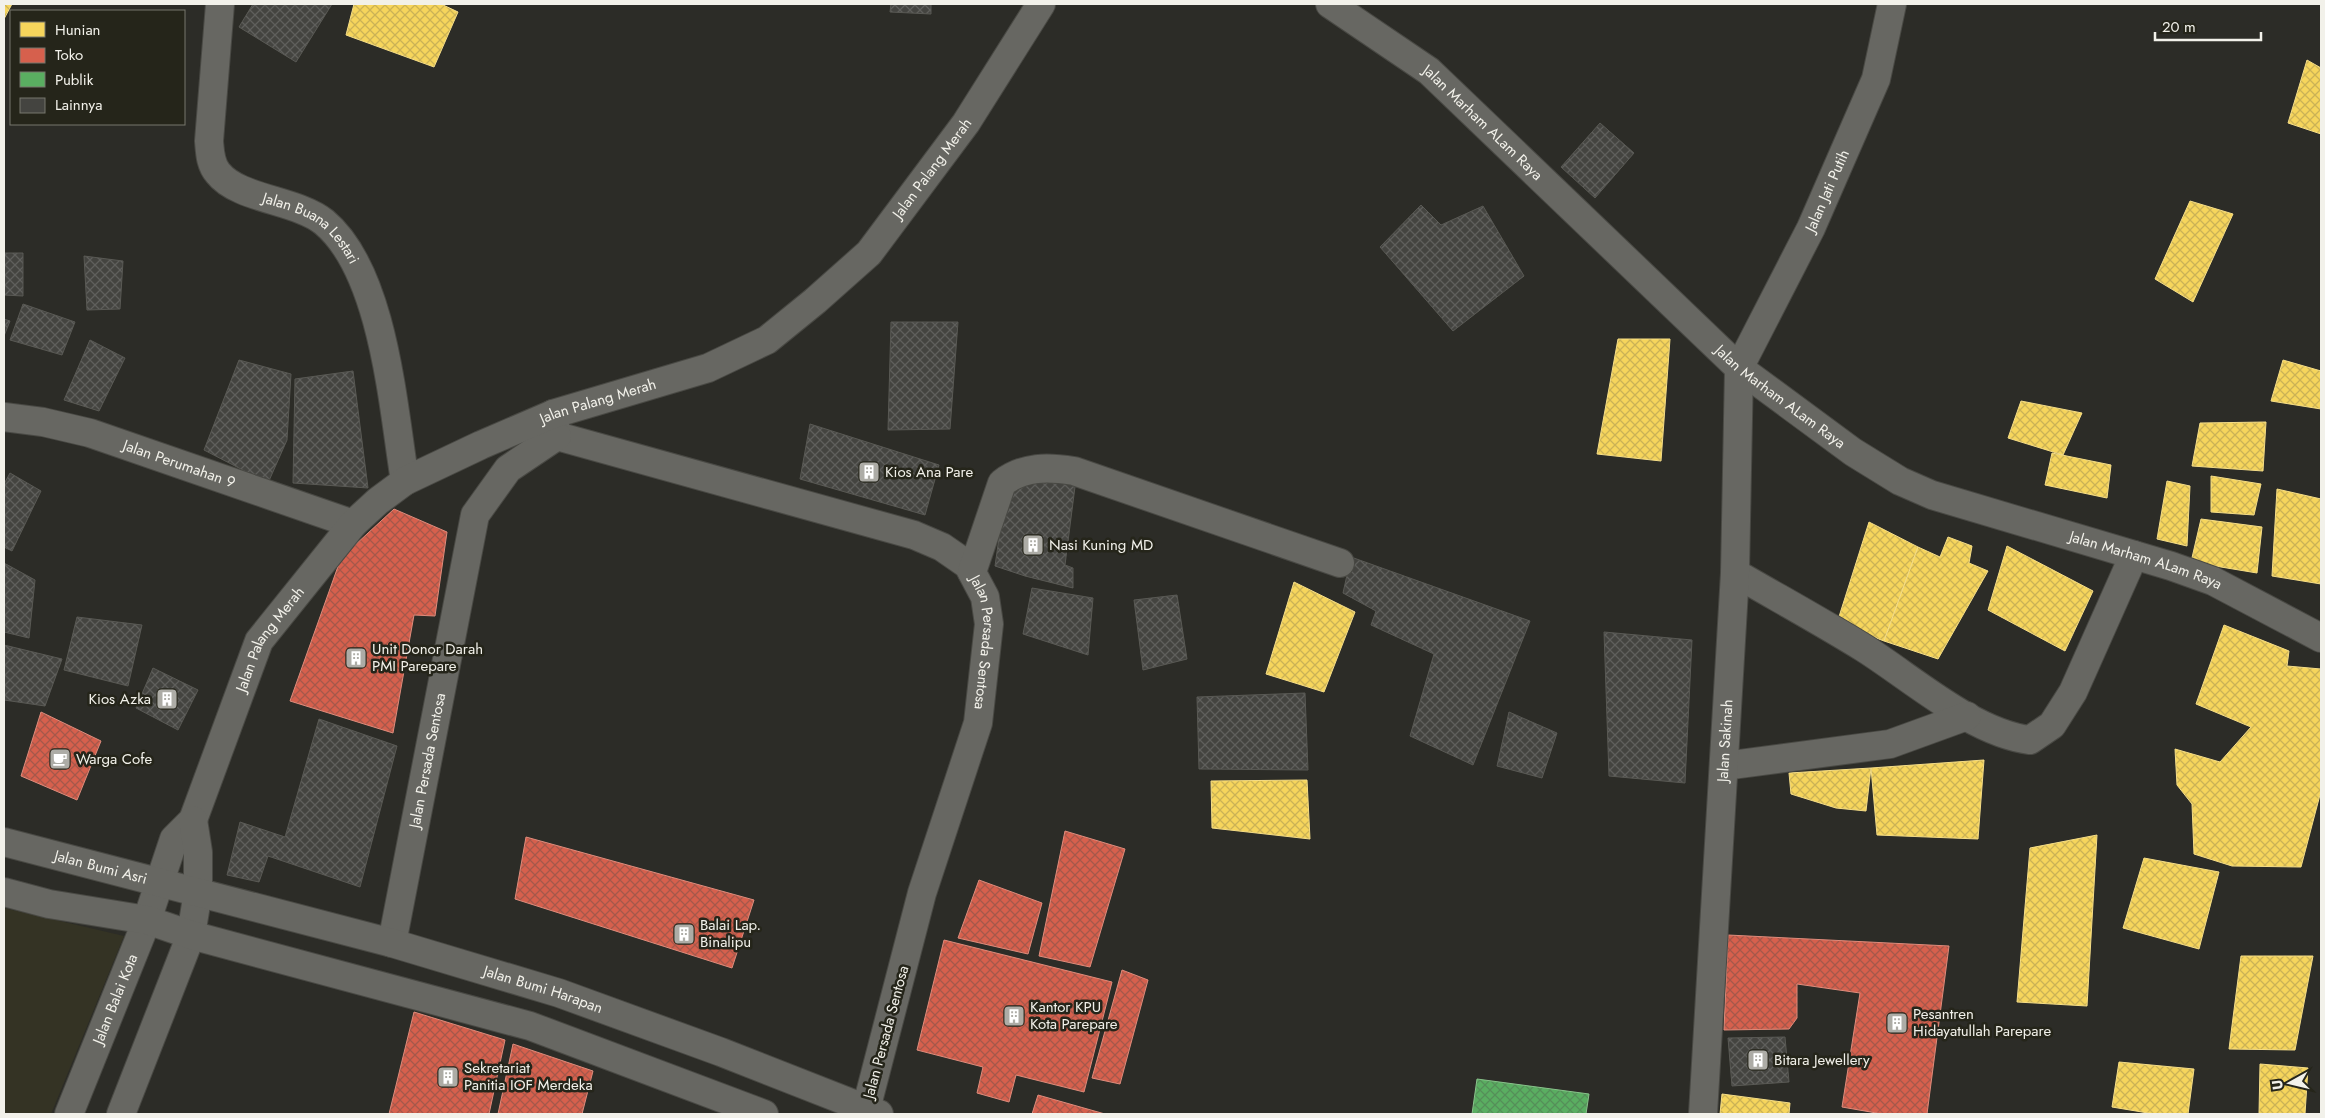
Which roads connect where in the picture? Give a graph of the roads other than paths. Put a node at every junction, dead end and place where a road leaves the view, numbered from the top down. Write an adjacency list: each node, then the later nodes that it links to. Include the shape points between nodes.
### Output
1 (220, 4): 8 (street, Jalan Buana Lestari, via 209,141 212,162 218,174 232,184 322,221 339,236 359,269 381,336)
2 (1041, 4): 7 (street, Jalan Palang Merah, via 966,123 869,253 815,301 766,340 708,368)
3 (1330, 4): 5 (street, Jalan Marham ALam Raya, via 1429,71)
4 (1892, 4): 5 (street, Jalan Jati Putih, via 1876,79 1811,228)
5 (1739, 368): 10 (street, Jalan Marham ALam Raya, via 1853,452 1900,481 1932,495); 13 (street, Jalan Sakinah)
6 (4, 417): 9 (street, Jalan Perumahan 9, via 90,433)
7 (555, 425): 8 (street, Jalan Palang Merah); 12 (street, Jalan Persada Sentosa, via 914,535 942,547 968,565); 24 (street, Jalan Persada Sentosa, via 508,469 475,515)
8 (405, 481): 9 (street, Jalan Palang Merah)
9 (353, 524): 17 (street, Jalan Palang Merah, via 259,640)
10 (2134, 555): 14 (street, Jalan Marham ALam Raya, via 2213,581); 15 (street, via 2073,692 2052,725 2030,740 2011,738)
11 (1340, 563): 12 (street, via 1074,471 1040,468 1012,475 1002,482)
12 (972, 572): 25 (street, Jalan Persada Sentosa, via 985,597 989,624 978,723 922,893)
13 (1735, 573): 15 (street, via 1865,649 1946,705); 16 (street, Jalan Sakinah)
14 (2321, 638)
15 (1968, 716): 16 (street, via 1890,744)
16 (1724, 766): 29 (street, Jalan Sakinah)
17 (193, 820): 19 (street, Jalan Balai Kota, via 174,838); 21 (street, via 198,852)
18 (4, 842): 19 (street, Jalan Bumi Asri)
19 (158, 884): 21 (street, Jalan Bumi Asri); 22 (street, Jalan Balai Kota)
20 (4, 892): 22 (street, via 49,904)
21 (198, 892): 23 (street); 24 (street, Jalan Bumi Harapan)
22 (147, 920): 23 (street); 26 (street, Jalan Balai Kota)
23 (191, 935): 27 (street); 28 (street, via 530,1026)
24 (392, 943): 25 (street, Jalan Bumi Harapan, via 559,993)
25 (872, 1112)
26 (69, 1114)
27 (121, 1114)
28 (764, 1114)
29 (1703, 1114)

